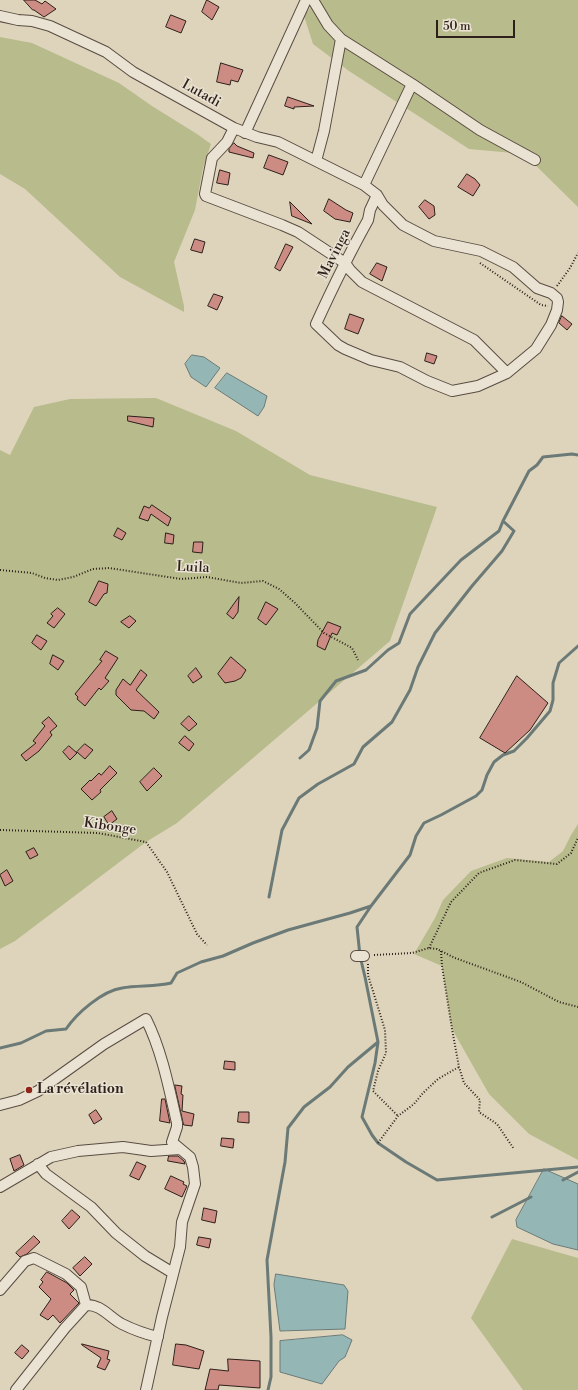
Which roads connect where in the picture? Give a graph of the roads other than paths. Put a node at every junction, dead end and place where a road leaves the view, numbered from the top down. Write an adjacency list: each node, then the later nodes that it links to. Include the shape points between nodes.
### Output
1 (306, 0): 7 (street)
2 (313, 0): 4 (street, via 328,25)
3 (0, 16): 6 (street, Lutadi, via 32,21 76,37)
4 (341, 39): 5 (street); 9 (street)
5 (412, 84): 8 (street, via 480,130); 10 (street)
6 (234, 128): 7 (street, Lutadi); 12 (street, via 227,142 212,158 205,195 298,232)
7 (245, 133): 9 (street, Lutadi, via 278,142)
8 (535, 160)
9 (316, 161): 10 (street, Lutadi)
10 (364, 185): 11 (street, Lutadi)
11 (377, 195): 12 (street, Mavinga, via 368,220); 13 (street, Lutadi, via 383,205 403,225 434,241 481,251 514,267 537,288 552,293 557,298 557,310 536,349)
12 (345, 263): 13 (street, via 362,282 474,340); 13 (street, Mavinga, via 316,324 338,345 371,360 400,367 452,391 478,386)
13 (507, 373)
14 (0, 1106): 15 (street, via 38,1091 104,1044 146,1019 162,1060 177,1122 172,1142)
15 (180, 1149): 16 (street, via 151,1151 123,1147 78,1151 52,1157); 18 (street, via 190,1157 194,1184 182,1222 180,1247)
16 (38, 1164): 17 (street); 18 (street, via 46,1174 91,1207 116,1233 145,1256)
17 (0, 1187)
18 (173, 1273): 21 (street)
19 (0, 1290): 20 (street, via 25,1261 34,1258 66,1274 81,1287)
20 (86, 1305): 21 (street, via 92,1305 138,1332); 22 (street)
21 (158, 1337): 23 (street)
22 (16, 1390)
23 (146, 1390)

